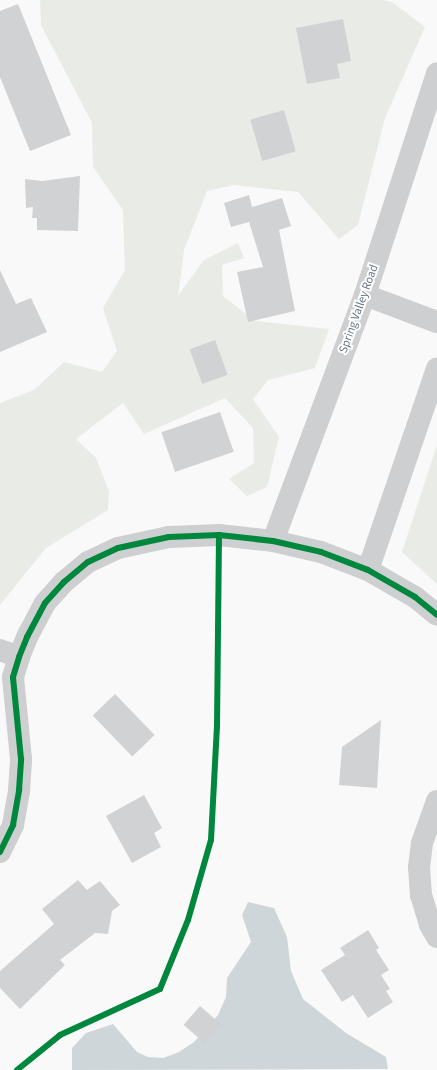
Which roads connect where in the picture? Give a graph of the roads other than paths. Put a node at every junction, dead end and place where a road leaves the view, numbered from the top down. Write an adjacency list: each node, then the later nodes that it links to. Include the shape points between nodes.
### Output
1 (437, 73): 2 (street, Spring Valley Road)
2 (365, 295): 3 (street); 5 (street, Spring Valley Road)
3 (437, 322)
4 (437, 369): 6 (street)
5 (273, 541): 6 (street, via 321,552); 8 (street, via 219,536 169,537 118,548 88,562 59,588 45,603 27,637)
6 (368, 570): 7 (street, via 415,597)
7 (437, 615)
8 (10, 654): 10 (street, via 21,759 13,825)
9 (437, 801): 11 (street, via 422,843 419,867 421,895 430,925)
10 (0, 852)
11 (437, 937)

